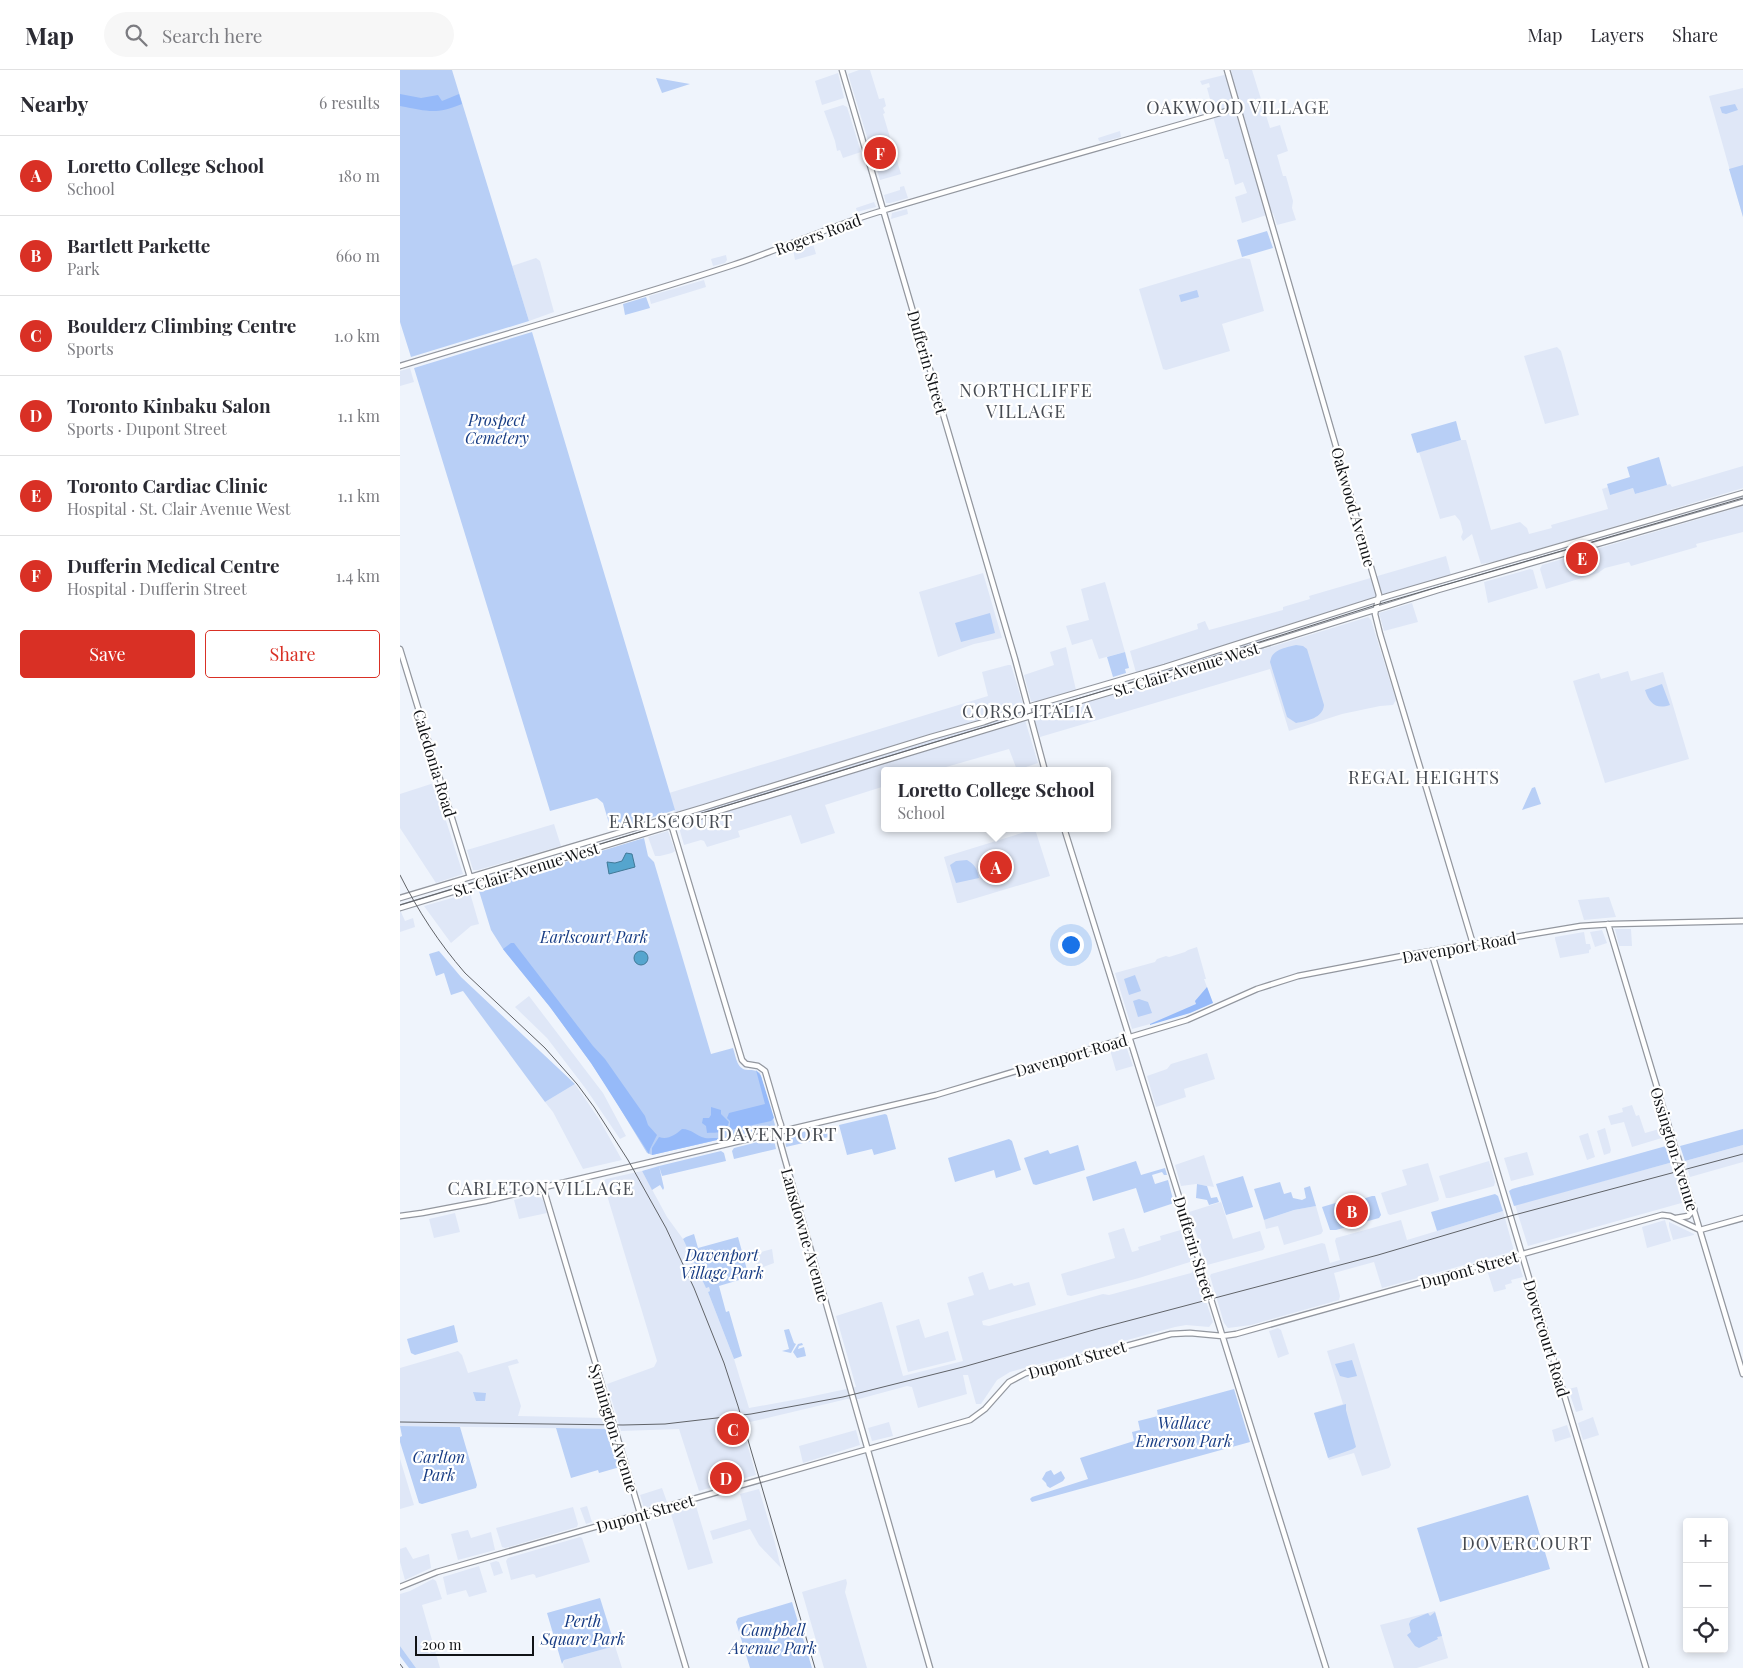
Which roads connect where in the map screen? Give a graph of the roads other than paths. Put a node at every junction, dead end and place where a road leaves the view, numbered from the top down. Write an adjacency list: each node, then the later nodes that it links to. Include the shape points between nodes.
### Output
1 (842, 70): 4 (street, Dufferin Street)
2 (1227, 70): 3 (street, Oakwood Avenue)
3 (1237, 108): 4 (street, Rogers Road); 8 (street, Oakwood Avenue)
4 (883, 210): 5 (street, Rogers Road, via 737,264); 11 (street, Dufferin Street)
5 (400, 366)
6 (1743, 493): 8 (street, St. Clair Avenue West)
7 (1743, 502): 9 (street, St. Clair Avenue West)
8 (1379, 599): 9 (street); 11 (street, St. Clair Avenue West)
9 (1375, 610): 12 (street, St. Clair Avenue West); 22 (street)
10 (400, 650): 17 (street, Caledonia Road)
11 (1028, 707): 12 (street, Dufferin Street); 14 (street, St. Clair Avenue West)
12 (1030, 716): 13 (street, Dufferin Street); 15 (street, St. Clair Avenue West)
13 (1045, 767)
14 (670, 816): 15 (street, Lansdowne Avenue); 17 (street, St. Clair Avenue West)
15 (672, 826): 19 (street, St. Clair Avenue West); 25 (street, Lansdowne Avenue, via 742,1058 746,1064 765,1071)
16 (1065, 832): 24 (street, Dufferin Street)
17 (470, 877): 18 (street, St. Clair Avenue West)
18 (400, 898)
19 (400, 908)
20 (1743, 921): 21 (street, Davenport Road)
21 (1608, 924): 22 (street, Davenport Road); 27 (street, Ossington Avenue)
22 (1473, 944): 23 (street, Davenport Road)
23 (1431, 952): 24 (street, Davenport Road, via 1298,976 1257,989 1188,1020); 32 (street, Dovercourt Road)
24 (1129, 1038): 25 (street, Davenport Road, via 925,1098); 33 (street, Dufferin Street)
25 (780, 1132): 26 (street, Davenport Road); 35 (street, Lansdowne Avenue, via 786,1164)
26 (543, 1187): 28 (street, Davenport Road, via 453,1208); 36 (street, Symington Avenue)
27 (1694, 1209): 29 (street, via 1688,1216); 31 (street, Ossington Avenue)
28 (400, 1216)
29 (1675, 1218): 31 (street, Dupont Street); 32 (street, Dupont Street, via 1662,1215)
30 (1743, 1218): 31 (street)
31 (1700, 1230): 34 (street, Ossington Avenue)
32 (1522, 1254): 33 (street, Dupont Street); 41 (street, Dovercourt Road)
33 (1222, 1336): 35 (street, Dupont Street, via 1190,1332 1171,1334 1026,1373 1009,1382 985,1409 970,1420); 40 (street, Dufferin Street)
34 (1743, 1374)
35 (868, 1449): 36 (street, Dupont Street); 39 (street, Lansdowne Avenue)
36 (640, 1514): 37 (street, Dupont Street, via 437,1572); 38 (street, Symington Avenue)
37 (400, 1588)
38 (686, 1668)
39 (930, 1668)
40 (1326, 1668)
41 (1646, 1668)

